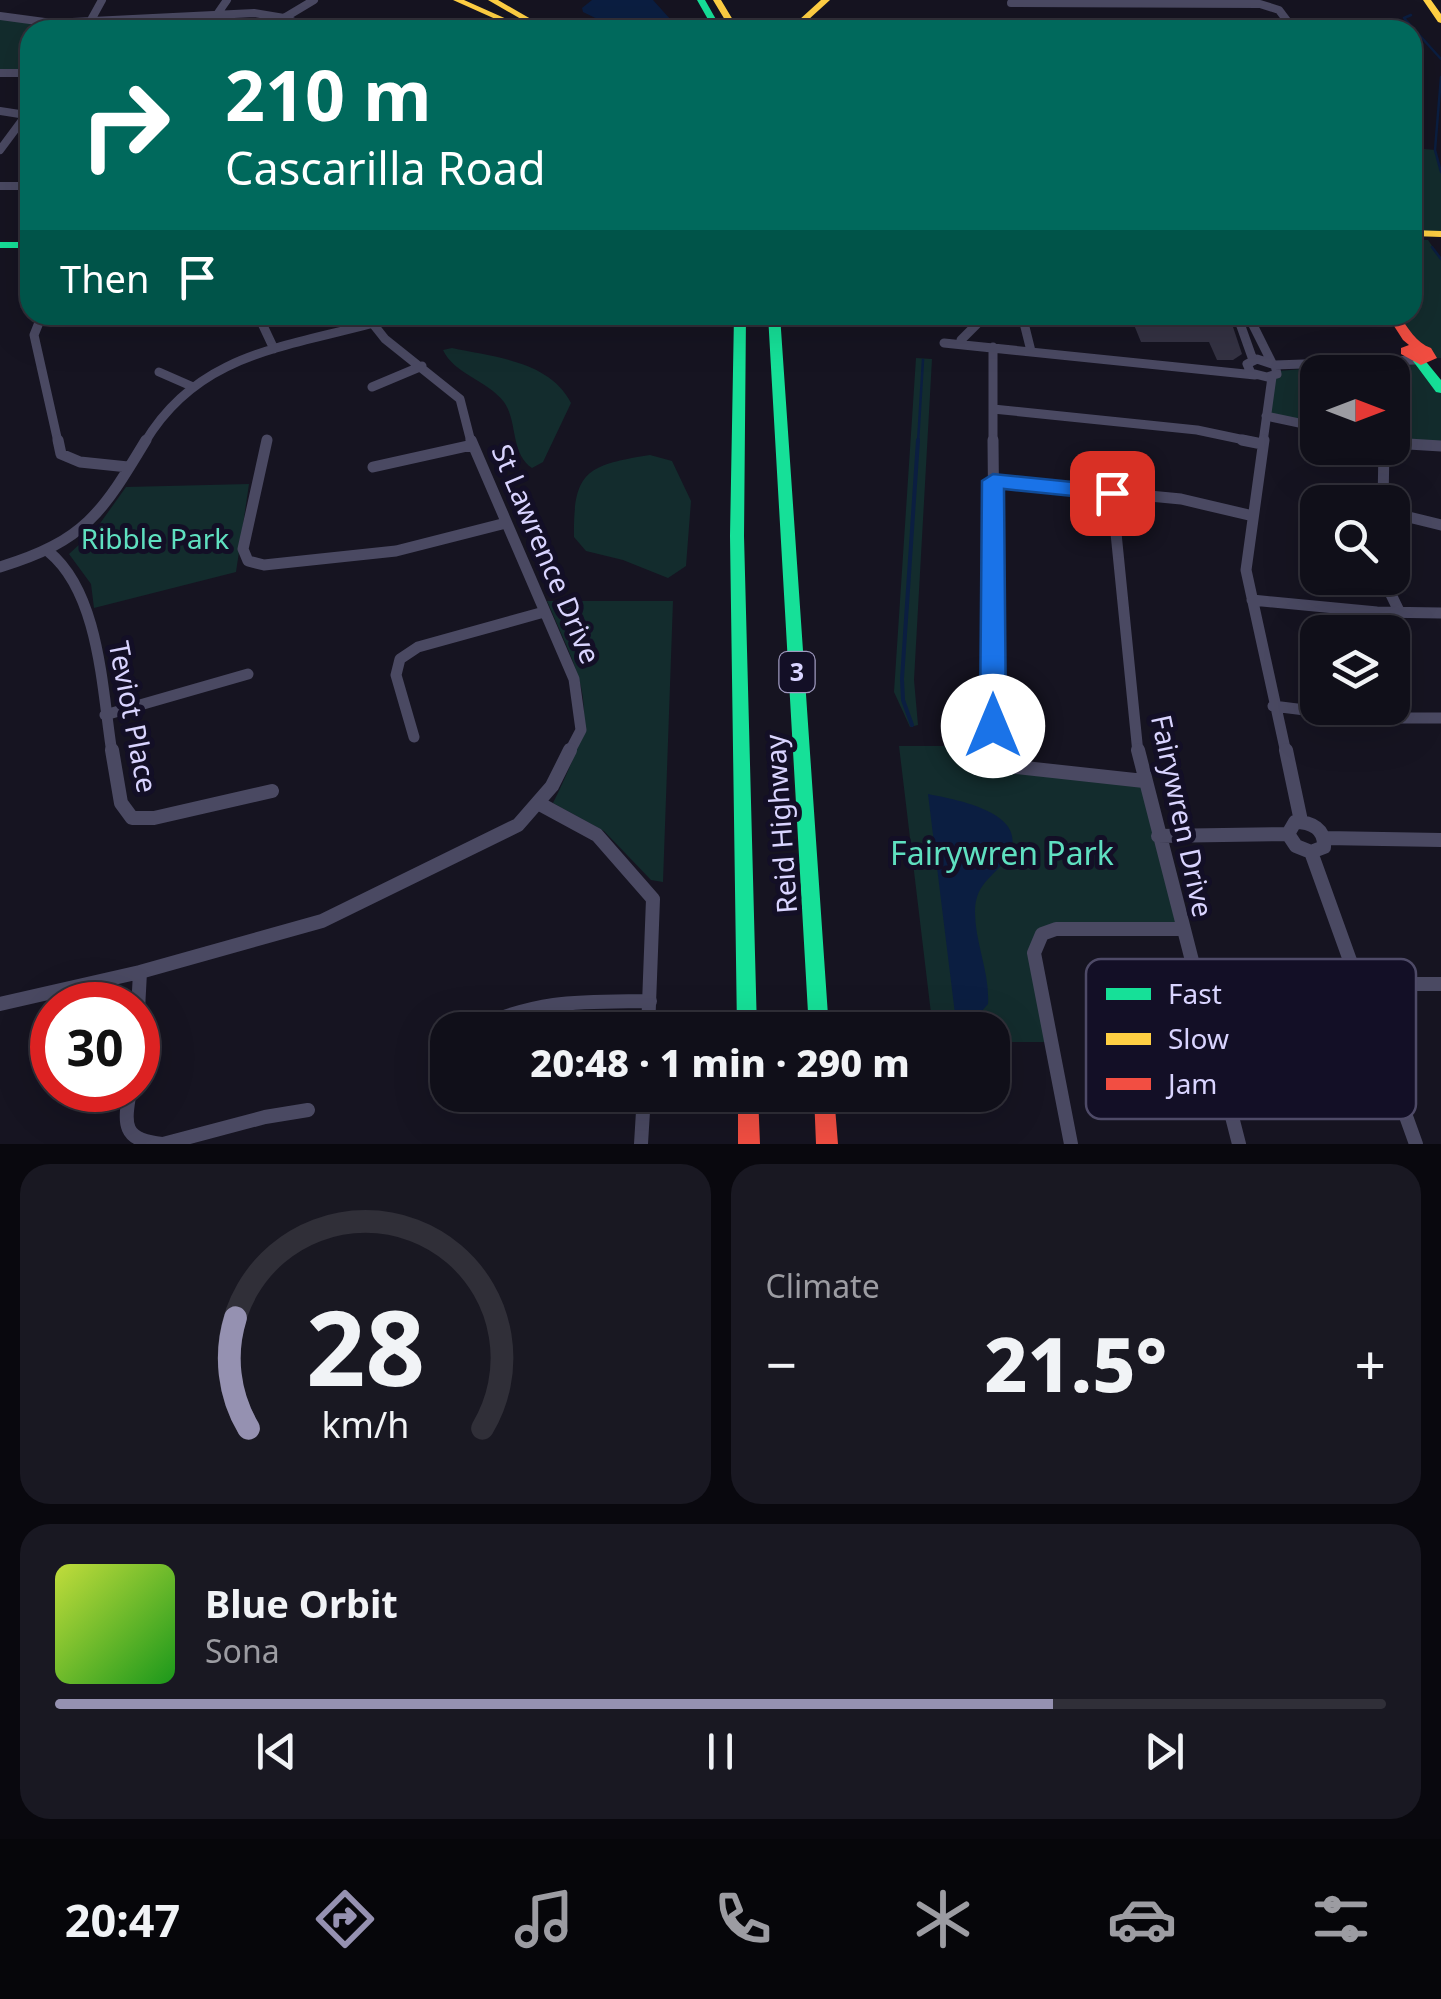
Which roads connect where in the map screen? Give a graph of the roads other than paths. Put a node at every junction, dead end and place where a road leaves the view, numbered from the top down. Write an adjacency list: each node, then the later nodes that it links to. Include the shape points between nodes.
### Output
1 (102, 0): 16 (street)
2 (227, 0): 11 (street)
3 (314, 0): 14 (street)
4 (457, 0): 19 (main road)
5 (492, 0): 20 (main road)
6 (826, 0): 21 (main road)
7 (1427, 0): 22 (main road)
8 (1044, 2): 9 (street); 10 (street)
9 (1270, 2)
10 (1011, 4)
11 (218, 13): 13 (street); 14 (street)
12 (0, 16): 15 (street)
13 (149, 17): 16 (street); 17 (street)
14 (284, 18): 18 (street)
15 (36, 20)
16 (91, 20)
17 (147, 20)
18 (289, 20)
19 (504, 20)
20 (528, 20)
21 (803, 20)
22 (1441, 20)
23 (20, 123): 24 (street)
24 (0, 150)
25 (0, 237): 26 (main road)
26 (15, 244)
27 (38, 325): 61 (street, via 34,335 61,454)
28 (263, 325): 41 (street)
29 (352, 325): 41 (street)
30 (374, 325): 45 (street, St Lawrence Drive)
31 (738, 325): 99 (main road, Reid Highway / 3)
32 (775, 325): 100 (main road, Reid Highway / 3)
33 (976, 325): 39 (street)
34 (1024, 325): 42 (street)
35 (1240, 325): 44 (street)
36 (1253, 325): 47 (street)
37 (1398, 325): 43 (main road)
38 (944, 343): 39 (street)
39 (962, 345): 40 (street)
40 (994, 348): 42 (street); 53 (street)
41 (274, 350): 50 (street)
42 (1031, 351): 46 (street)
43 (1416, 359): 47 (street)
44 (1250, 362): 46 (street); 47 (street); 49 (street)
45 (422, 366): 51 (street); 59 (street, St Lawrence Drive, via 460,399)
46 (1225, 369): 49 (street)
47 (1274, 369): 49 (street); 52 (street)
48 (160, 372): 50 (street)
49 (1257, 375): 52 (street)
50 (192, 386): 61 (street, via 164,410)
51 (372, 386)
52 (1268, 396): 54 (street)
53 (993, 409): 57 (street, via 1197,430); 63 (street)
54 (1266, 416): 55 (street); 57 (street)
55 (1300, 423)
56 (267, 439): 67 (street, via 243,549 248,561 377,555)
57 (1262, 444): 65 (street)
58 (1410, 444): 60 (street)
59 (472, 445): 62 (street); 67 (street, St Lawrence Drive)
60 (1441, 446)
61 (128, 467): 69 (street, via 99,513)
62 (373, 467)
63 (993, 481): 64 (street); 81 (street, via 993,726 999,760)
64 (1112, 493): 65 (street, via 1181,499); 81 (street, Fairywren Drive)
65 (1253, 516): 72 (street, via 1246,570)
66 (1410, 518): 68 (street)
67 (506, 522): 73 (street, St Lawrence Drive)
68 (1441, 524)
69 (50, 552): 70 (street); 78 (street, Teviot Place, via 87,607)
70 (0, 568)
71 (1391, 595): 74 (street)
72 (1252, 600): 74 (street); 77 (street)
73 (544, 612): 80 (street, via 418,647 400,659 396,675); 83 (street, St Lawrence Drive, via 574,679 581,730)
74 (1400, 613): 75 (street)
75 (1441, 613)
76 (248, 674): 78 (street)
77 (1273, 706): 79 (street, via 1369,718); 84 (street)
78 (106, 715): 82 (street, Teviot Place, via 121,802 132,818)
79 (1441, 718)
80 (414, 737)
81 (1144, 781): 86 (street, Fairywren Drive)
82 (272, 790)
83 (538, 803): 93 (street, St Lawrence Drive, via 518,826 322,921); 95 (street, via 597,835 652,900)
84 (1301, 821): 85 (street); 87 (street)
85 (1288, 834): 86 (street); 89 (street)
86 (1158, 836): 90 (street, Fairywren Drive)
87 (1325, 838): 88 (street); 89 (street, via 1324,847)
88 (1441, 840)
89 (1311, 852): 92 (street)
90 (1181, 929): 91 (street, Fairywren Drive); 112 (street, via 1042,934 1034,953)
91 (1189, 959)
92 (1350, 959)
93 (140, 972): 94 (street); 96 (street, St Lawrence Drive)
94 (139, 982)
95 (650, 1001): 97 (street, via 554,1002); 98 (street)
96 (0, 1004)
97 (514, 1012)
98 (649, 1012)
99 (747, 1012)
100 (819, 1012)
101 (308, 1110): 108 (street)
102 (126, 1112): 108 (street, via 130,1134)
103 (643, 1112): 109 (street)
104 (749, 1112): 110 (main road)
105 (825, 1112): 111 (main road)
106 (1232, 1119): 113 (street, Fairywren Drive)
107 (1407, 1119): 114 (street)
108 (163, 1144)
109 (641, 1144)
110 (750, 1144)
111 (826, 1144)
112 (1070, 1144)
113 (1239, 1144)
114 (1416, 1144)

